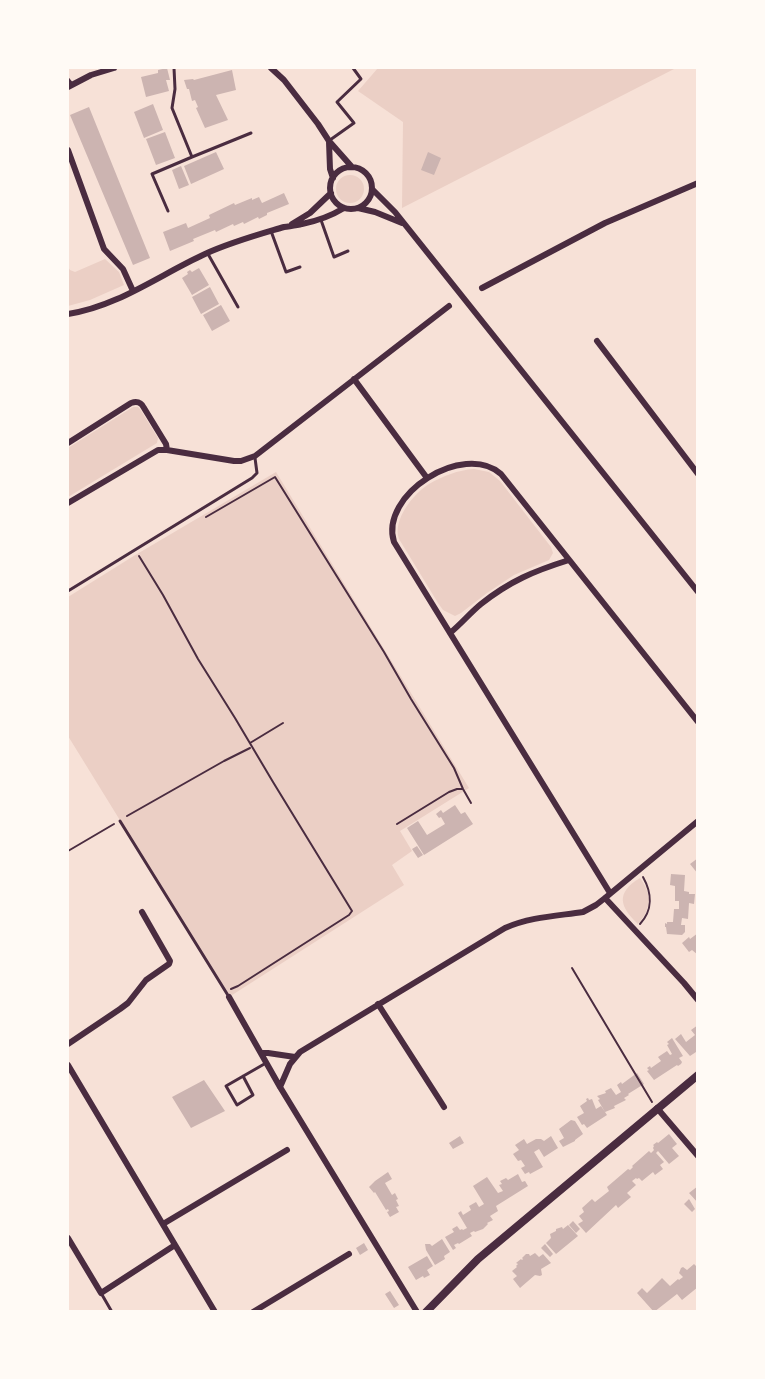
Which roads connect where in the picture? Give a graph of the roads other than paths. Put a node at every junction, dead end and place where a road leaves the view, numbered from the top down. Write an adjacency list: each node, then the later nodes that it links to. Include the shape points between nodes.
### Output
1 (114, 68): 5 (street)
2 (174, 68): 9 (lane, via 172,108)
3 (271, 68): 7 (street)
4 (353, 68): 7 (lane, via 361,79 337,102 354,123)
5 (69, 84)
6 (251, 133): 9 (lane)
7 (329, 141): 10 (street); 11 (street)
8 (68, 150): 26 (street, via 104,249 123,268)
9 (192, 157): 17 (lane, via 152,174)
10 (352, 167): 11 (street); 13 (street, via 367,175)
11 (333, 178): 14 (street)
12 (697, 185): 25 (street, via 605,223)
13 (372, 189): 16 (street, via 367,202); 19 (street)
14 (331, 193): 15 (street); 20 (street, via 310,213)
15 (344, 208): 16 (street); 18 (street)
16 (358, 208): 19 (street)
17 (168, 212)
18 (321, 219): 20 (street); 22 (lane, via 334,257)
19 (402, 223): 40 (street)
20 (288, 226): 21 (street)
21 (272, 231): 23 (street); 24 (lane, via 286,272)
22 (348, 251)
23 (207, 253): 26 (street); 28 (lane)
24 (300, 267)
25 (482, 288)
26 (133, 291): 29 (street)
27 (449, 306): 31 (street)
28 (238, 307)
29 (68, 314)
30 (597, 341): 35 (street)
31 (354, 379): 34 (street); 36 (street)
32 (68, 443): 33 (street, via 138,402)
33 (167, 450): 34 (street, via 234,461); 37 (street, via 154,452)
34 (253, 457): 39 (lane, via 257,473 252,478)
35 (698, 474)
36 (427, 478): 38 (street, via 466,464 496,469); 41 (street, via 401,506 392,534)
37 (68, 503)
38 (569, 560): 41 (street, via 520,578 481,604); 42 (street)
39 (68, 591)
40 (698, 592)
41 (450, 633): 45 (street)
42 (698, 722)
43 (120, 821): 47 (lane)
44 (698, 821): 45 (street)
45 (608, 895): 48 (street); 49 (street, via 583,912 505,928)
46 (142, 912): 50 (street, via 169,964 146,980 128,1003)
47 (228, 994): 51 (street)
48 (698, 1000)
49 (378, 1004): 52 (street); 58 (street)
50 (68, 1044)
51 (261, 1053): 52 (street); 53 (street)
52 (295, 1057): 57 (street)
53 (266, 1063): 56 (lane); 57 (street)
54 (68, 1065): 62 (street)
55 (698, 1075): 59 (street)
56 (243, 1076): 56 (lane, via 226,1086 237,1105 254,1095)
57 (280, 1087): 70 (street)
58 (444, 1107)
59 (657, 1108): 61 (street); 71 (street, via 478,1259)
60 (287, 1150): 62 (street)
61 (698, 1156)
62 (163, 1224): 64 (street)
63 (68, 1238): 66 (street)
64 (175, 1245): 66 (street); 68 (street)
65 (349, 1254): 69 (street)
66 (101, 1293): 67 (lane)
67 (112, 1311)
68 (215, 1311)
69 (253, 1311)
70 (417, 1311)
71 (426, 1311)

